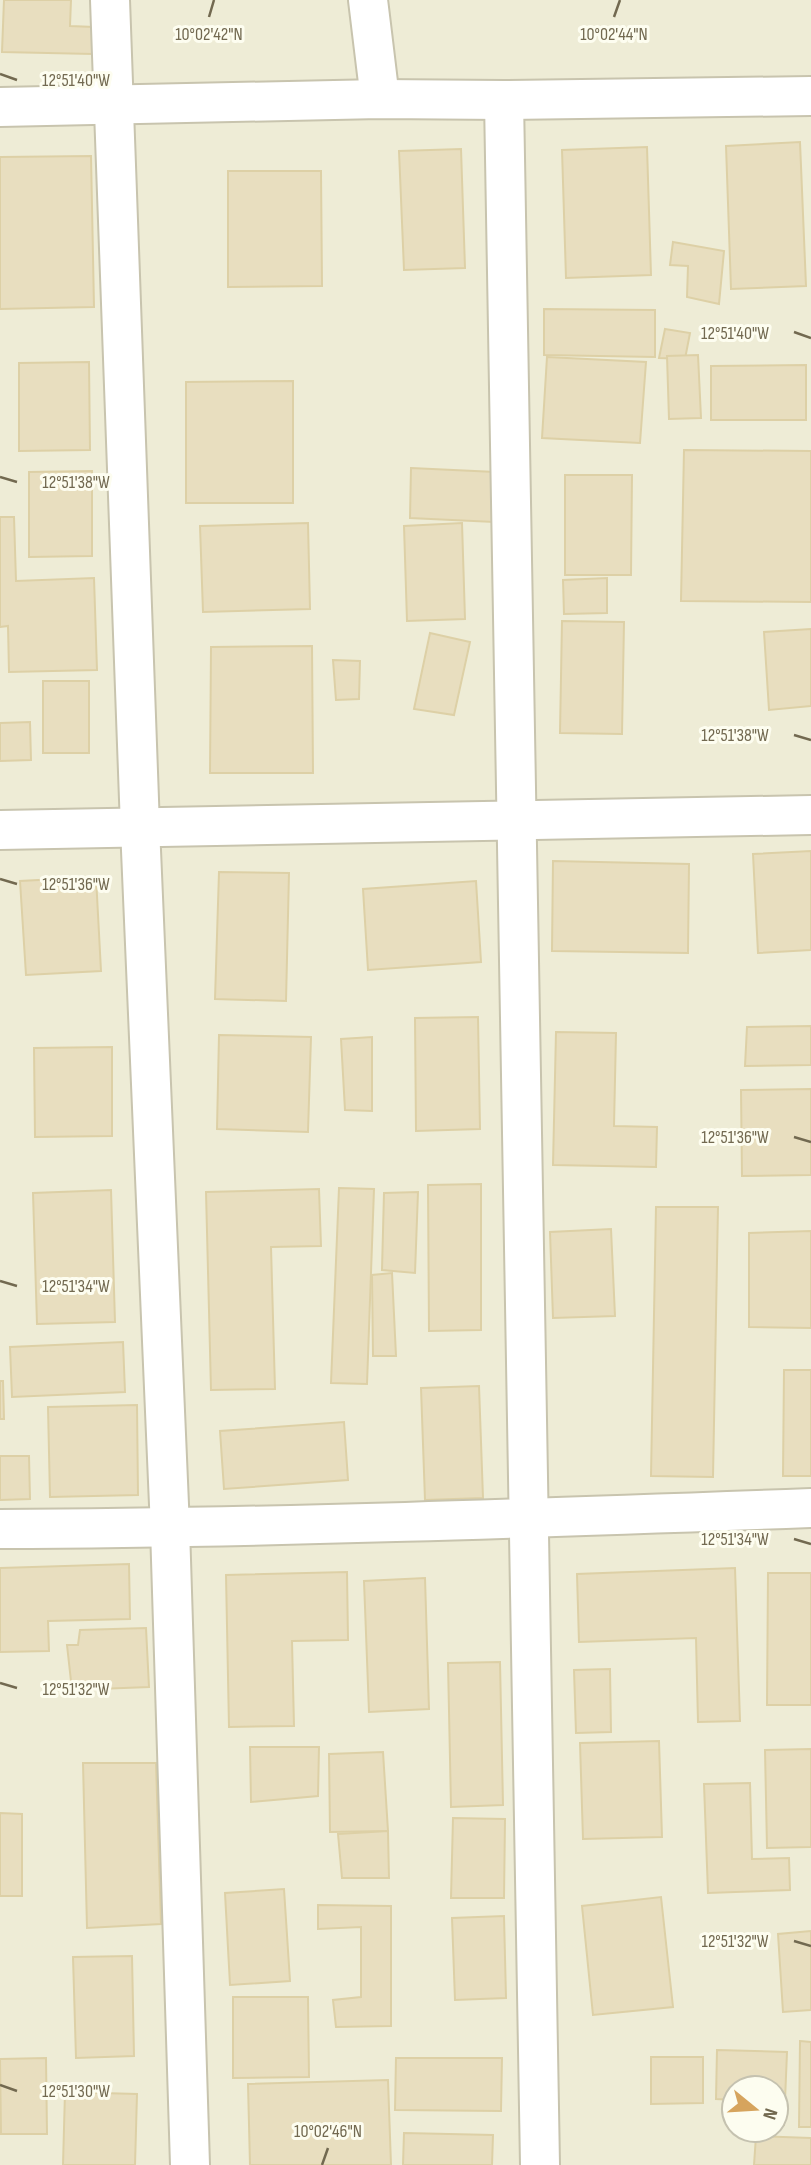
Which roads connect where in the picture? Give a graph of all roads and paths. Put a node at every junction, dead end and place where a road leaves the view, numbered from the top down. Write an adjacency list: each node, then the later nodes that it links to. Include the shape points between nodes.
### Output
1 (110, 0): 6 (street)
2 (368, 0): 4 (street)
3 (811, 96): 5 (street)
4 (380, 99): 5 (street); 6 (street)
5 (504, 100): 9 (street)
6 (114, 106): 7 (street); 10 (street)
7 (0, 107)
8 (811, 815): 9 (street)
9 (517, 820): 10 (street); 13 (street)
10 (140, 827): 11 (street); 14 (street)
11 (0, 830)
12 (811, 1508): 13 (street)
13 (529, 1519): 14 (street); 17 (street)
14 (170, 1528): 15 (street); 16 (street)
15 (0, 1529)
16 (190, 2165)
17 (540, 2165)

